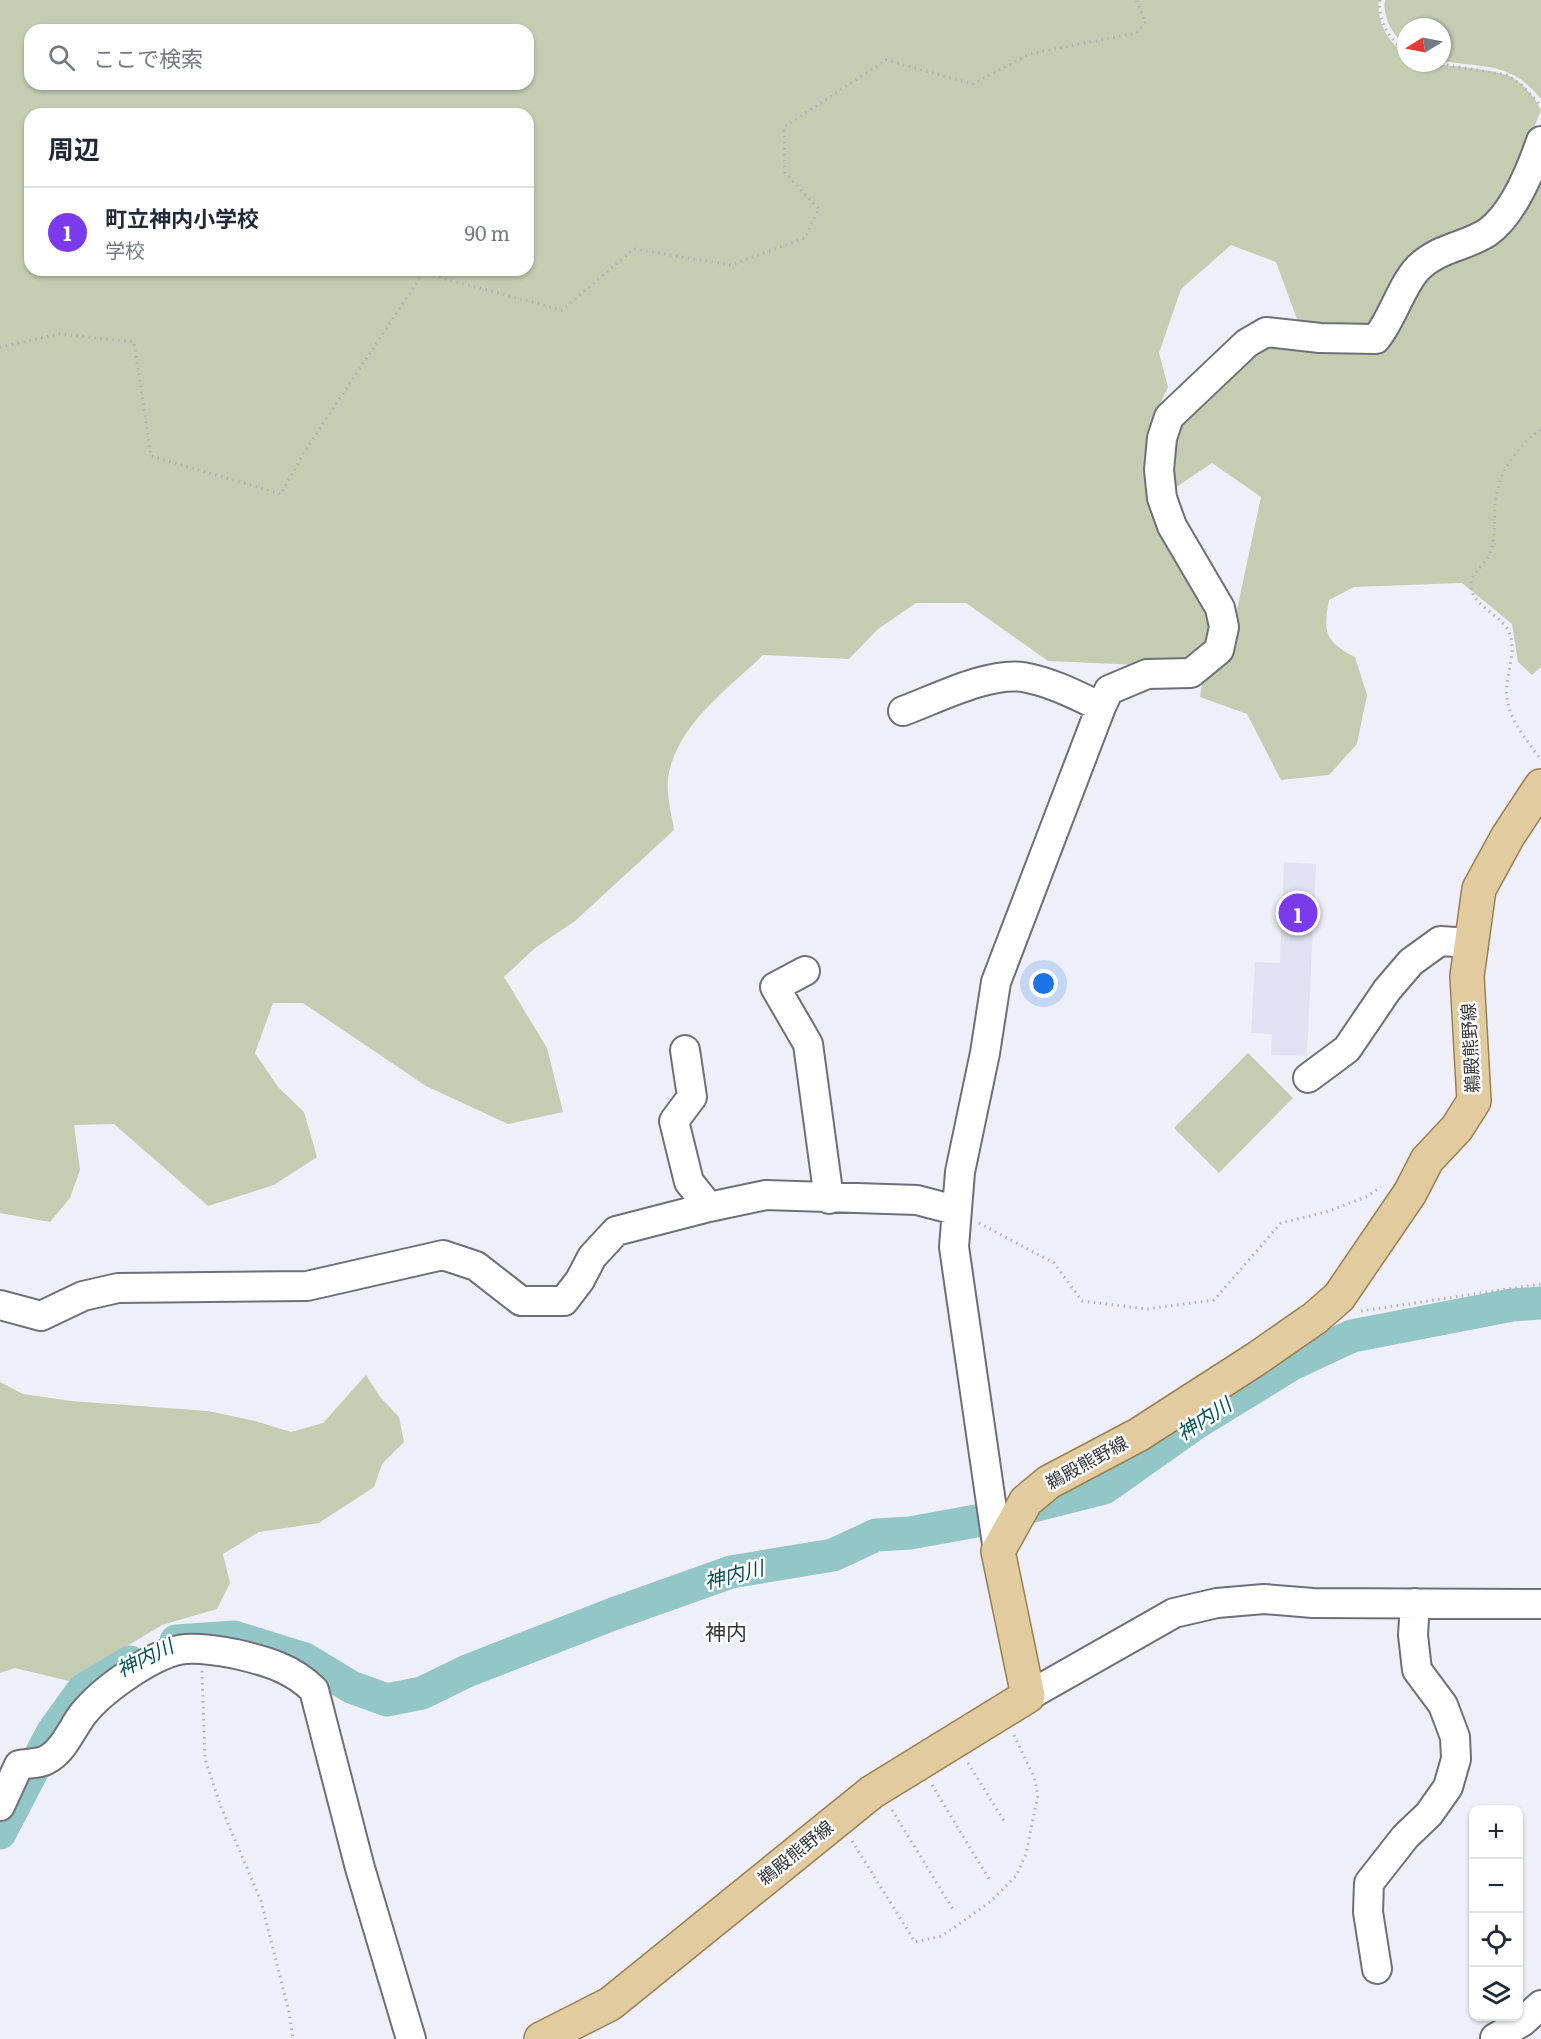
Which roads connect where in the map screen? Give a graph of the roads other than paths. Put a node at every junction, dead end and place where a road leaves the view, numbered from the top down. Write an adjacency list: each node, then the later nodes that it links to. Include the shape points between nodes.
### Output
1 (1541, 141): 2 (street, via 1521,194 1488,232 1431,256 1416,270 1376,339 1266,332 1247,343 1168,417 1159,470 1162,498 1172,526 1220,608 1224,627 1219,650 1191,673 1147,674 1109,690)
2 (1101, 707): 3 (street, via 1051,685 1021,677 991,680); 11 (street, via 996,982)
3 (903, 711)
4 (1541, 786): 5 (main road, 鵜殿熊野線, via 1479,890)
5 (1471, 943): 8 (street, via 1440,941 1412,962 1387,990 1347,1049); 13 (main road, 鵜殿熊野線, via 1467,976 1474,1101 1427,1160 1410,1193 1339,1297 1315,1318 1158,1423 1049,1482 1026,1500)
6 (804, 971): 9 (street, via 775,987 808,1044)
7 (685, 1050): 10 (street, via 692,1097 674,1121 689,1182)
8 (1308, 1078)
9 (829, 1199): 10 (street, via 766,1195); 11 (street, via 917,1200)
10 (709, 1207): 12 (street, via 616,1231 592,1257 564,1301 521,1301 476,1266 442,1255 307,1286 118,1288 83,1296 41,1316)
11 (956, 1210): 13 (street, via 954,1247)
12 (0, 1305)
13 (998, 1551): 16 (main road)
14 (1415, 1603): 15 (street); 16 (street, via 1264,1599 1217,1603 1174,1613); 19 (street, via 1416,1670 1443,1705 1455,1737 1456,1759 1448,1787 1369,1883 1368,1912)
15 (1541, 1604)
16 (1015, 1704): 23 (main road, 鵜殿熊野線, via 879,1788 610,2004)
17 (10, 1765): 18 (street); 22 (street, via 47,1760 81,1716 114,1683 184,1649 218,1650 277,1665 301,1678 314,1690 360,1868)
18 (0, 1806)
19 (1377, 1969)
20 (1541, 2005): 21 (street)
21 (1495, 2038)
22 (411, 2039)
23 (541, 2039)

